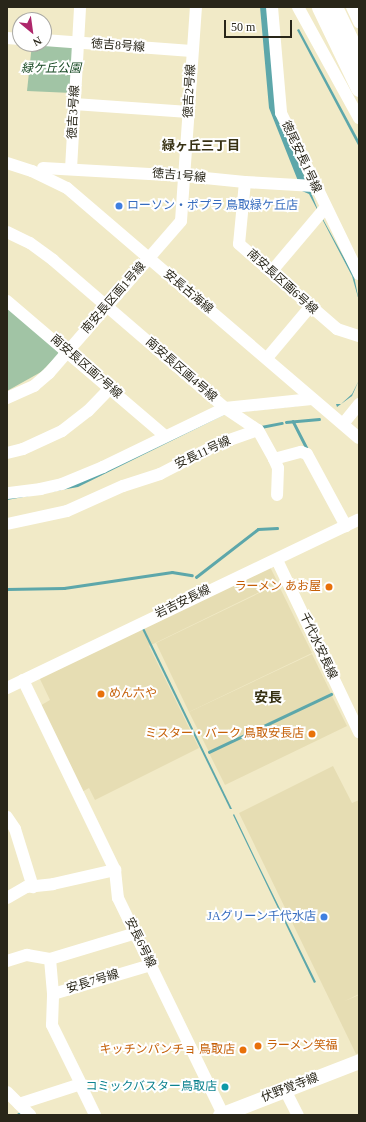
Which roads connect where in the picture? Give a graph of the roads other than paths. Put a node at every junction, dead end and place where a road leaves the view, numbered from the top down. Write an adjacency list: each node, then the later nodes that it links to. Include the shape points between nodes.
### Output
1 (80, 7): 10 (street, 徳吉3号線)
2 (196, 7): 11 (street, 徳吉2号線)
3 (272, 7): 22 (street, 徳尾安長1号線, via 280,113)
4 (298, 7): 16 (street)
5 (320, 7): 13 (highway)
6 (334, 7): 12 (highway)
7 (352, 7): 8 (street)
8 (359, 22)
9 (52, 41): 10 (street, 徳吉8号線)
10 (78, 43): 11 (street, 徳吉8号線); 14 (street, 徳吉3号線)
11 (192, 51): 15 (street, 徳吉2号線)
12 (359, 59)
13 (359, 88)
14 (74, 104): 15 (street); 19 (street, 徳吉3号線)
15 (189, 112): 20 (street, 徳吉2号線)
16 (359, 118)
17 (7, 163): 25 (street, 安長古海線, via 32,171 67,188)
18 (43, 168): 19 (street, 徳吉1号線)
19 (67, 172): 20 (street, 徳吉1号線)
20 (185, 176): 21 (street, 徳吉1号線); 25 (street, 南安長区画1号線, via 181,221)
21 (245, 182): 22 (street, 徳吉1号線); 26 (street, 南安長区画6号線, via 239,244)
22 (314, 186): 23 (street, 徳尾安長1号線)
23 (325, 208): 26 (street); 27 (street, 徳尾安長1号線)
24 (7, 232): 29 (street, 南安長区画4号線, via 42,251)
25 (149, 259): 29 (street, 南安長区画1号線); 33 (street, 安長古海線)
26 (271, 272): 30 (street, 南安長区画6号線)
27 (359, 274)
28 (7, 301): 32 (street, 南安長区画7号線)
29 (107, 307): 32 (street, 南安長区画1号線); 38 (street, 南安長区画4号線)
30 (310, 307): 31 (street, 南安長区画6号線, via 337,330); 33 (street)
31 (359, 336)
32 (67, 350): 34 (street, 南安長区画7号線); 35 (street, 南安長区画1号線, via 34,386)
33 (267, 358): 36 (street, 安長古海線)
34 (110, 388): 41 (street, 南安長区画7号線); 43 (street, via 88,411 62,431 34,445)
35 (7, 398)
36 (312, 399): 38 (street); 39 (street, 安長古海線)
37 (359, 404): 39 (street)
38 (225, 408): 40 (street); 41 (street, 南安長区画4号線)
39 (343, 424): 42 (street, 安長古海線)
40 (258, 430): 44 (street); 48 (street, 安長11号線, via 218,444 160,474 123,486 68,511)
41 (164, 435): 45 (street, 南安長区画4号線, via 103,467 62,484 41,490)
42 (359, 438)
43 (7, 452)
44 (274, 459): 46 (street, via 278,468); 49 (street, via 302,452 307,454)
45 (7, 493)
46 (278, 495)
47 (359, 519): 49 (street, 岩吉安長線)
48 (7, 524)
49 (346, 526): 50 (street, 岩吉安長線)
50 (278, 560): 51 (street, 岩吉安長線, via 266,562); 53 (street, 千代水安長線)
51 (23, 680): 52 (street, 岩吉安長線); 55 (street, 安長6号線)
52 (7, 688)
53 (359, 732)
54 (7, 817): 56 (street, via 15,829)
55 (115, 870): 56 (street); 58 (street, 安長6号線, via 118,898)
56 (33, 887): 57 (street, via 26,887)
57 (7, 898)
58 (136, 933): 59 (street); 61 (street, 安長6号線)
59 (50, 959): 60 (street, via 26,955); 62 (street)
60 (7, 961)
61 (150, 965): 62 (street, 安長7号線); 68 (street, 安長6号線)
62 (53, 994): 64 (street, 安長7号線, via 52,1024)
63 (358, 1064): 65 (main road, 伏野覚寺線)
64 (80, 1084): 67 (street); 70 (street, 安長7号線)
65 (285, 1090): 68 (main road, 伏野覚寺線); 71 (street)
66 (7, 1092): 67 (street)
67 (19, 1104): 69 (street)
68 (222, 1114)
69 (30, 1115)
70 (95, 1115)
71 (298, 1115)

